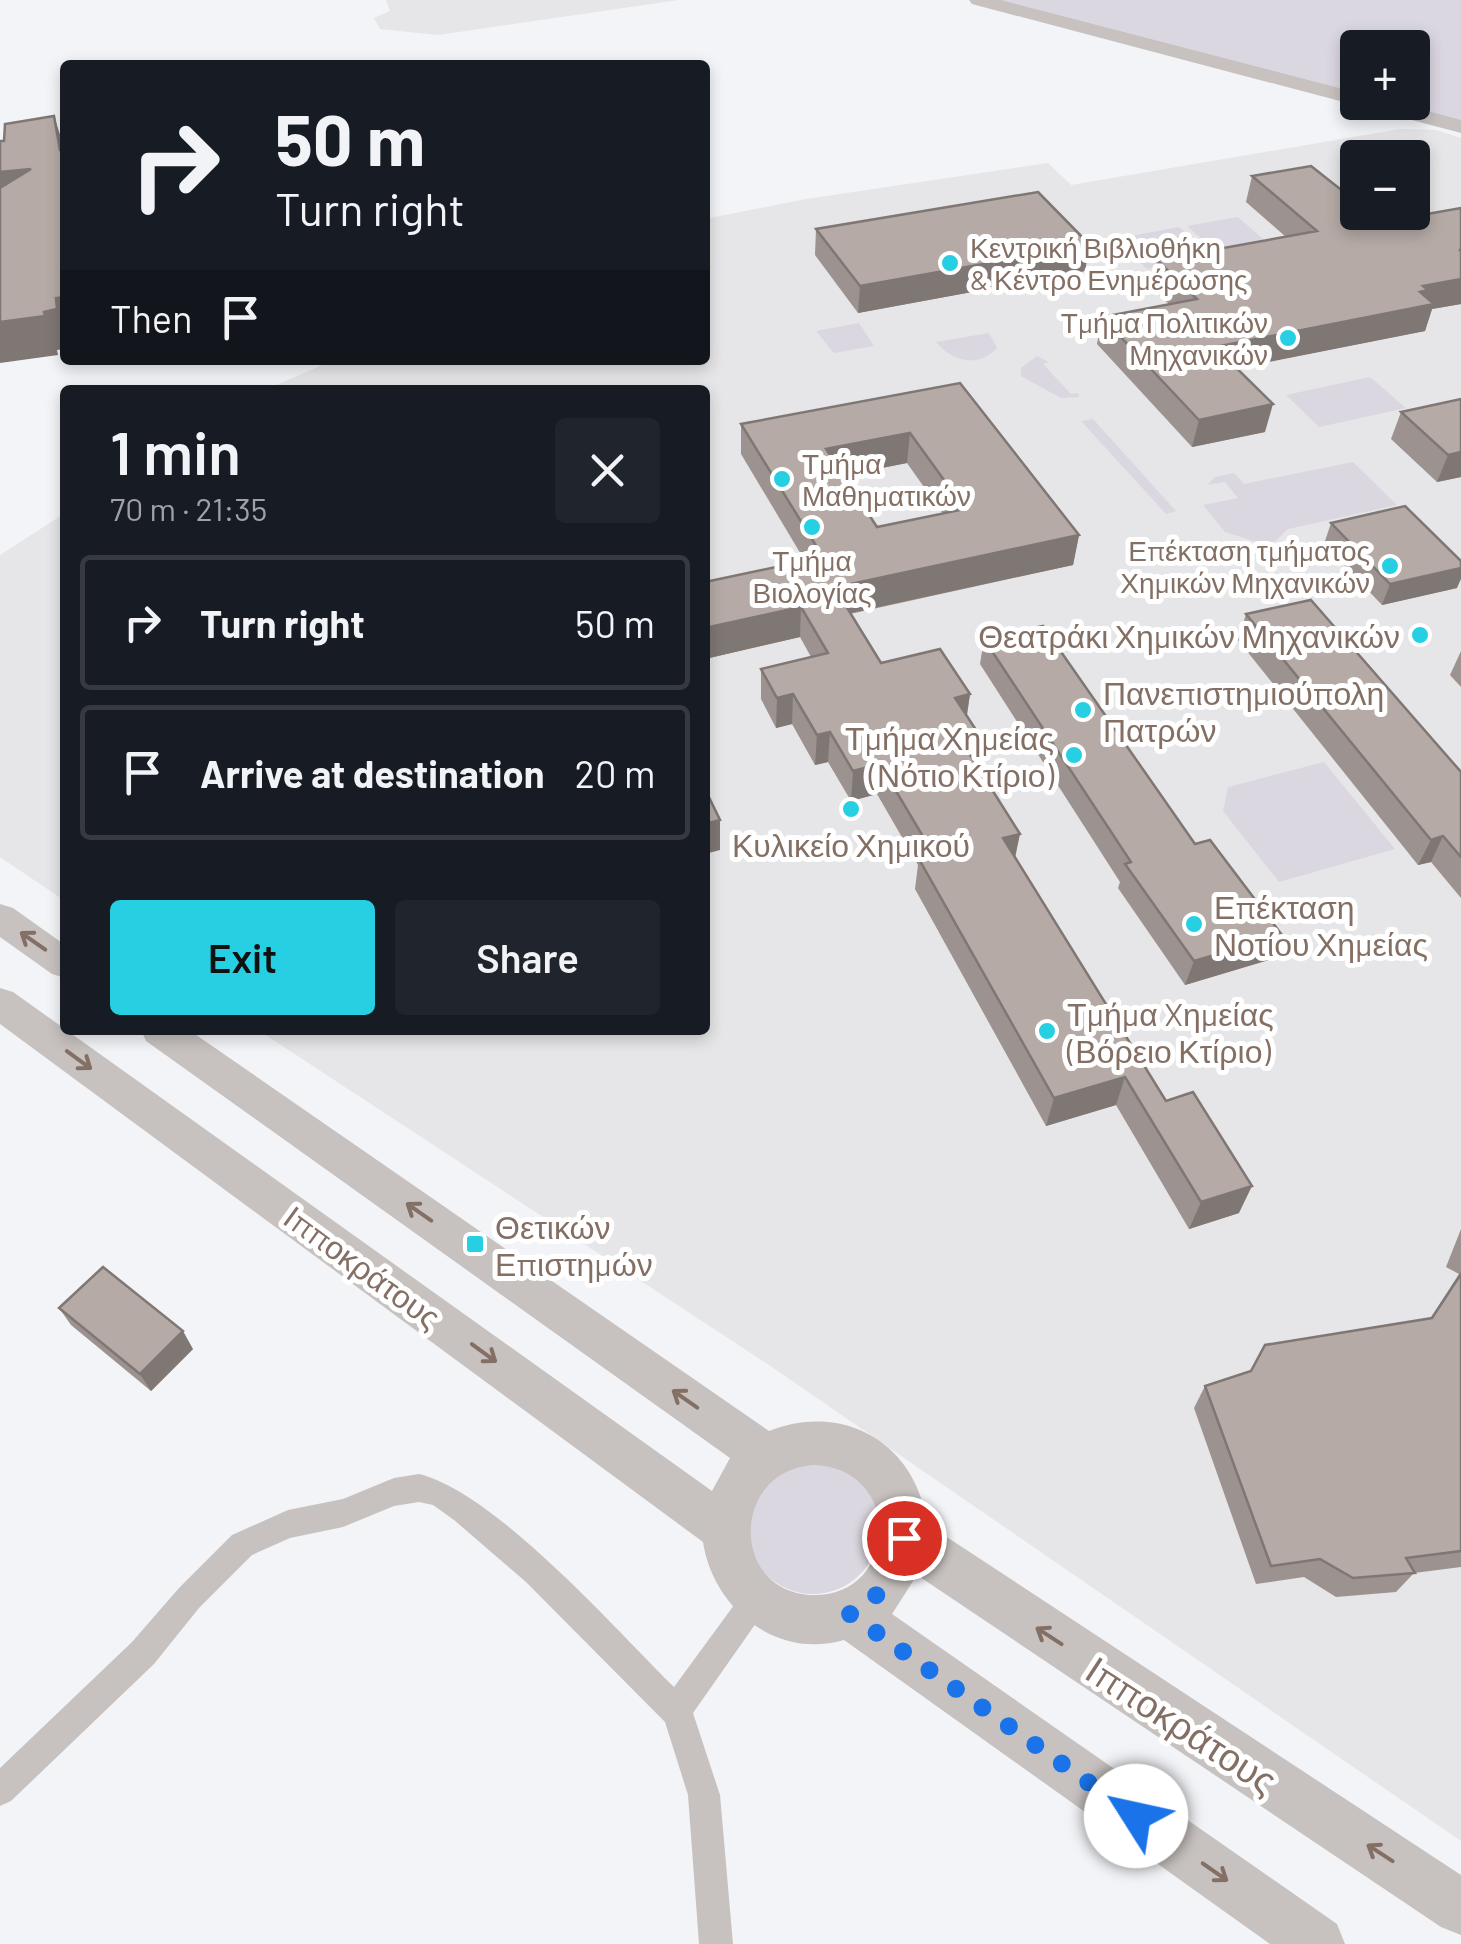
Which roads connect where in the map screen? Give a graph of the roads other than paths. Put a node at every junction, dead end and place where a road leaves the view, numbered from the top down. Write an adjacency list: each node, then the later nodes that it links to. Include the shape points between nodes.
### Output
1 (978, 0): 2 (street)
2 (1340, 95)
3 (1430, 119): 4 (street)
4 (1461, 127)
5 (0, 918): 6 (street, one-way to 5)
6 (60, 960)
7 (0, 1002): 10 (street, Ιπποκράτους, one-way to 10)
8 (167, 1035): 9 (street, one-way to 8)
9 (764, 1455): 10 (street, via 743,1474); 11 (street, via 814,1441 864,1458 895,1493)
10 (726, 1529): 12 (street, via 730,1557)
11 (904, 1538): 13 (street, via 888,1585); 16 (street, Ιπποκράτους, one-way to 11)
12 (758, 1596): 13 (street, via 792,1616); 14 (street)
13 (850, 1614): 18 (street, one-way to 18)
14 (676, 1711): 15 (street, via 536,1572 464,1510 419,1488 288,1524 242,1545 143,1653); 17 (street, via 706,1803)
15 (0, 1790)
16 (1461, 1907)
17 (716, 1944)
18 (1318, 1944)

